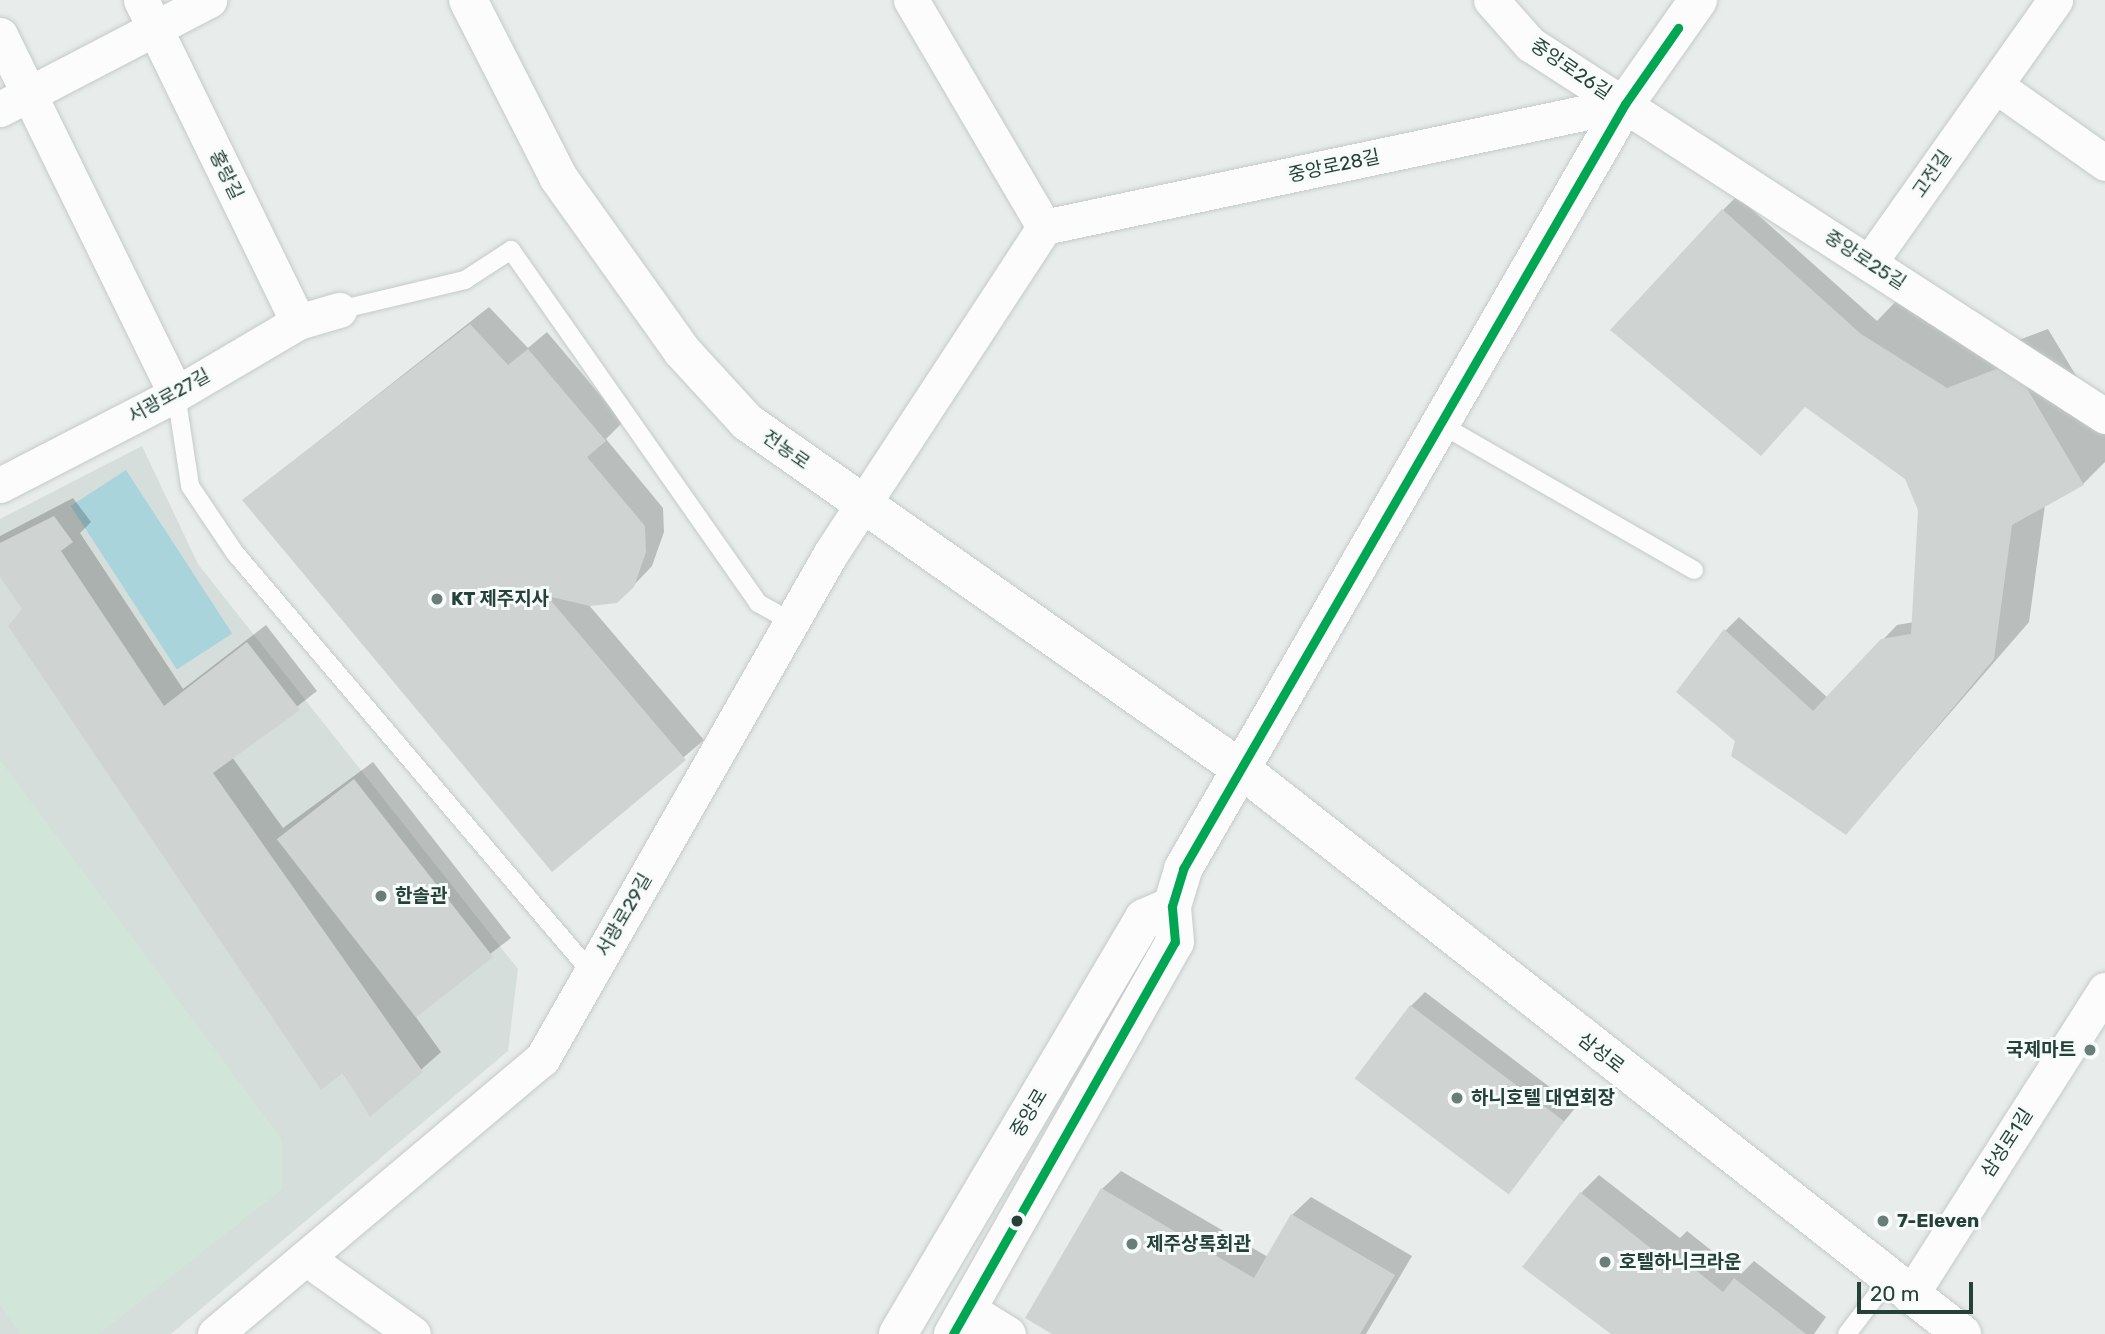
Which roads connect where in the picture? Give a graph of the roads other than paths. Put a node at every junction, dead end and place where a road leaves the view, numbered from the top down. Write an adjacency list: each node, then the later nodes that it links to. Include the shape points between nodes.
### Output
1 (209, 0): 7 (street)
2 (468, 0): 21 (main road, 전농로, via 558,177 682,351 747,422)
3 (911, 0): 13 (street)
4 (1492, 0): 11 (street, 중앙로26길, via 1530,44)
5 (1698, 0): 11 (main road)
6 (2055, 0): 9 (street, 고전길)
7 (148, 15): 10 (street); 16 (street, 홍랑길)
8 (0, 35): 10 (street)
9 (1995, 85): 12 (street); 14 (street, 고전길)
10 (15, 102): 17 (street)
11 (1625, 104): 13 (street, 중앙로28길); 14 (street, 중앙로25길); 19 (main road)
12 (2105, 163)
13 (1044, 227): 21 (street)
14 (1869, 263): 18 (street, 중앙로25길)
15 (339, 310): 16 (street, 서광로27길); 23 (lane, via 465,280 511,250 758,603)
16 (298, 321): 17 (street, 서광로27길)
17 (176, 394): 20 (street, 서광로27길); 26 (lane, via 190,486 235,553)
18 (2105, 416)
19 (1440, 424): 22 (lane); 24 (main road)
20 (0, 485)
21 (865, 506): 23 (street, 서광로29길); 24 (main road, 전농로)
22 (1694, 570)
23 (792, 622): 26 (street, 서광로29길)
24 (1241, 769): 25 (main road, via 1184,869); 29 (main road, 삼성로)
25 (1172, 906): 30 (main road, via 1175,942); 33 (main road, 중앙로, via 1144,918)
26 (591, 972): 28 (street, 서광로29길, via 542,1059)
27 (2105, 990): 29 (street, 삼성로1길)
28 (306, 1258): 31 (street, 서광로29길); 32 (street)
29 (1899, 1288): 35 (lane); 36 (main road, 삼성로)
30 (960, 1322): 34 (street)
31 (215, 1334)
32 (413, 1334)
33 (898, 1334)
34 (1009, 1334)
35 (1847, 1334)
36 (1962, 1334)

